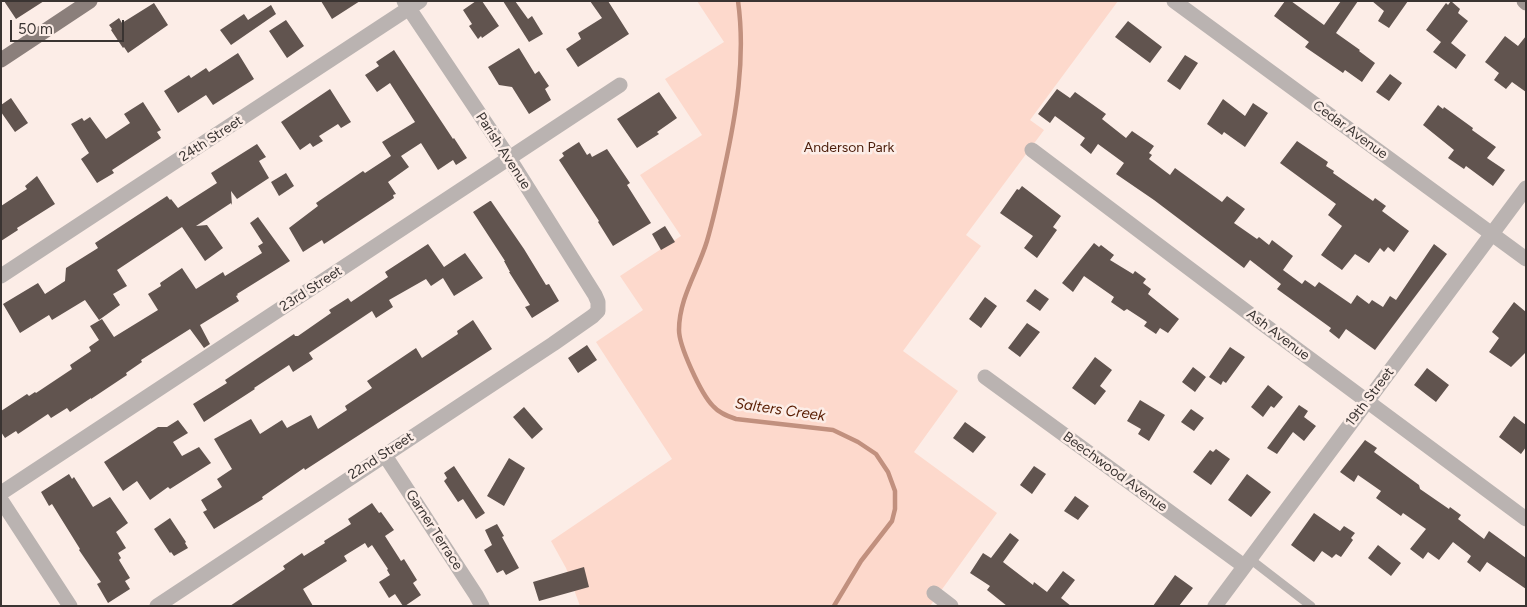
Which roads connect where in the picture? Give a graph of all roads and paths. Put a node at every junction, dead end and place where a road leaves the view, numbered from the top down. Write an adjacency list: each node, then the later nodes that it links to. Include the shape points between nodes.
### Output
1 (90, 1): 4 (main road)
2 (1174, 1): 9 (street, Cedar Avenue)
3 (411, 4): 7 (street, Parish Avenue); 11 (street, 24th Street)
4 (1, 60)
5 (620, 85): 7 (street, 23rd Street)
6 (1032, 150): 14 (street, Ash Avenue)
7 (509, 158): 12 (street, Parish Avenue); 16 (street, 23rd Street)
8 (1526, 188): 9 (street, 19th Street)
9 (1492, 234): 10 (street, Cedar Avenue); 14 (street, 19th Street)
10 (1526, 259)
11 (1, 276)
12 (598, 302): 15 (street, 22nd Street, via 598,311 593,316)
13 (985, 377): 19 (street, Beechwood Avenue)
14 (1367, 400): 18 (street, Ash Avenue); 19 (street, 19th Street)
15 (384, 454): 22 (street, 22nd Street); 23 (street, Garner Terrace)
16 (1, 493)
17 (1, 500): 21 (street)
18 (1526, 518)
19 (1247, 562): 25 (street, 19th Street); 26 (lane, Beechwood Avenue)
20 (934, 593): 24 (street)
21 (70, 606)
22 (157, 606)
23 (482, 606)
24 (951, 606)
25 (1214, 606)
26 (1312, 606)

